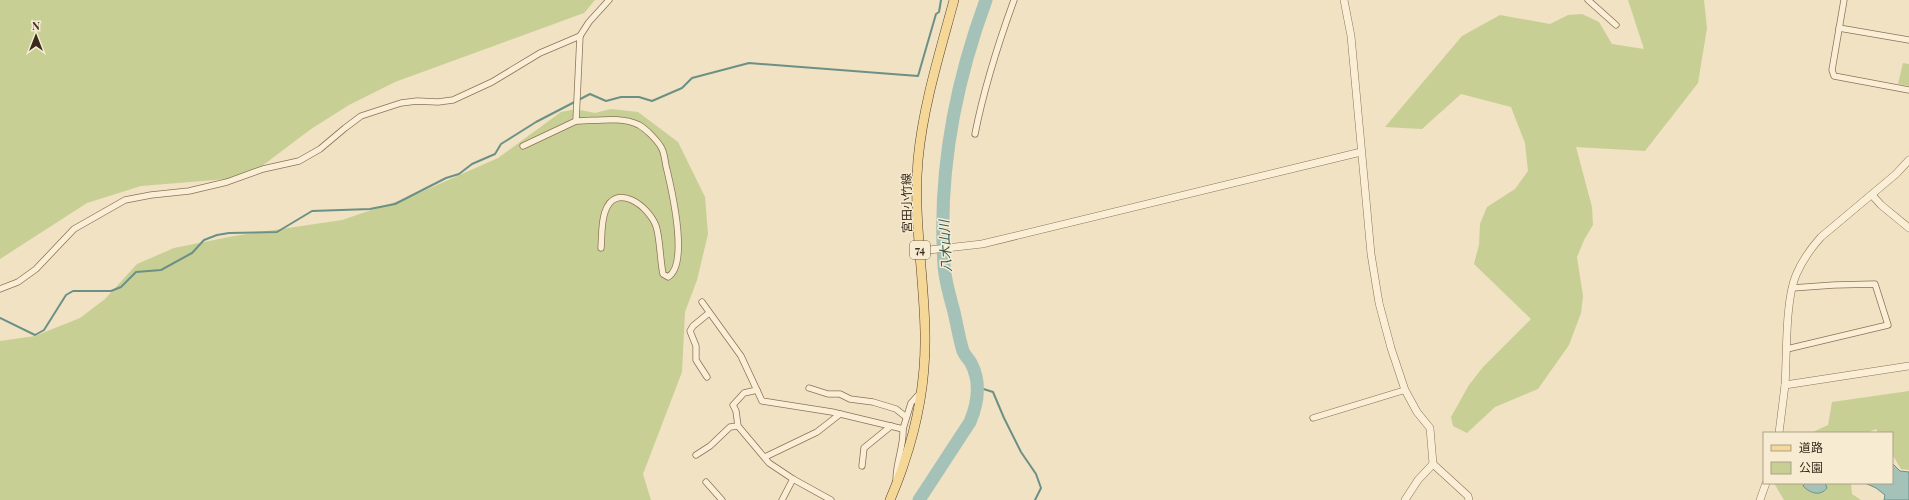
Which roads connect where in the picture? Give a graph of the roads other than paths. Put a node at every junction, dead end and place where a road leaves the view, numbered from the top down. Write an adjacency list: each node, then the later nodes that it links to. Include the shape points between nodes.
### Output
1 (609, 0): 9 (street)
2 (954, 0): 20 (main road, 宮田小竹線 / 74, via 926,111 918,160)
3 (1014, 0): 13 (street, via 995,53)
4 (1344, 0): 15 (street, via 1351,36)
5 (1588, 0): 7 (street)
6 (1844, 0): 8 (street)
7 (1616, 25)
8 (1839, 28): 10 (street); 11 (street, via 1832,70 1834,76)
9 (580, 36): 12 (street); 22 (street, via 540,53 492,82 452,100 401,103 361,116 320,149 299,161 197,189 125,200 74,229 36,269 18,282)
10 (1909, 40)
11 (1909, 90)
12 (576, 121): 14 (street); 19 (street, via 624,120 641,126 662,147 673,192 678,253 673,274 668,277 663,274 656,226 649,213 634,200 626,197 616,198 608,205)
13 (975, 134)
14 (523, 146)
15 (1361, 152): 20 (street, via 982,244); 31 (street, via 1371,254 1379,303)
16 (1909, 160): 17 (street)
17 (1872, 195): 18 (street); 21 (street, via 1813,246)
18 (1909, 228)
19 (601, 248)
20 (920, 251): 32 (main road, 宮田小竹線 / 74, via 925,332)
21 (1792, 288): 25 (street); 25 (street, via 1875,284 1888,325)
22 (0, 289)
23 (702, 302): 24 (street)
24 (709, 313): 27 (street, via 690,331 696,346 696,360); 30 (street, via 741,356)
25 (1787, 349): 28 (street)
26 (1909, 366): 28 (street)
27 (707, 377)
28 (1785, 385): 39 (street)
29 (809, 388): 34 (street, via 873,402 896,409)
30 (757, 390): 33 (street, via 762,401); 36 (street, via 744,393 733,405)
31 (1405, 390): 35 (street); 42 (street, via 1417,412 1430,428)
32 (921, 392): 34 (street, via 915,396); 46 (main road, 宮田小竹線 / 74, via 915,426)
33 (840, 414): 37 (street); 41 (street, via 817,432)
34 (906, 417): 38 (street)
35 (1313, 418)
36 (738, 426): 40 (street, via 730,427); 41 (street)
37 (891, 426): 38 (street); 43 (street, via 864,448)
38 (903, 429): 46 (street)
39 (1779, 432)
40 (696, 455)
41 (765, 458): 44 (street)
42 (1433, 464): 52 (street, via 1418,480); 53 (street, via 1468,496)
43 (862, 466)
44 (793, 479): 49 (street); 50 (street)
45 (706, 482): 48 (street)
46 (896, 484): 51 (main road, 宮田小竹線 / 74)
47 (1766, 484): 54 (street)
48 (722, 500)
49 (782, 500)
50 (831, 500)
51 (890, 500)
52 (1405, 500)
53 (1469, 500)
54 (1760, 500)

